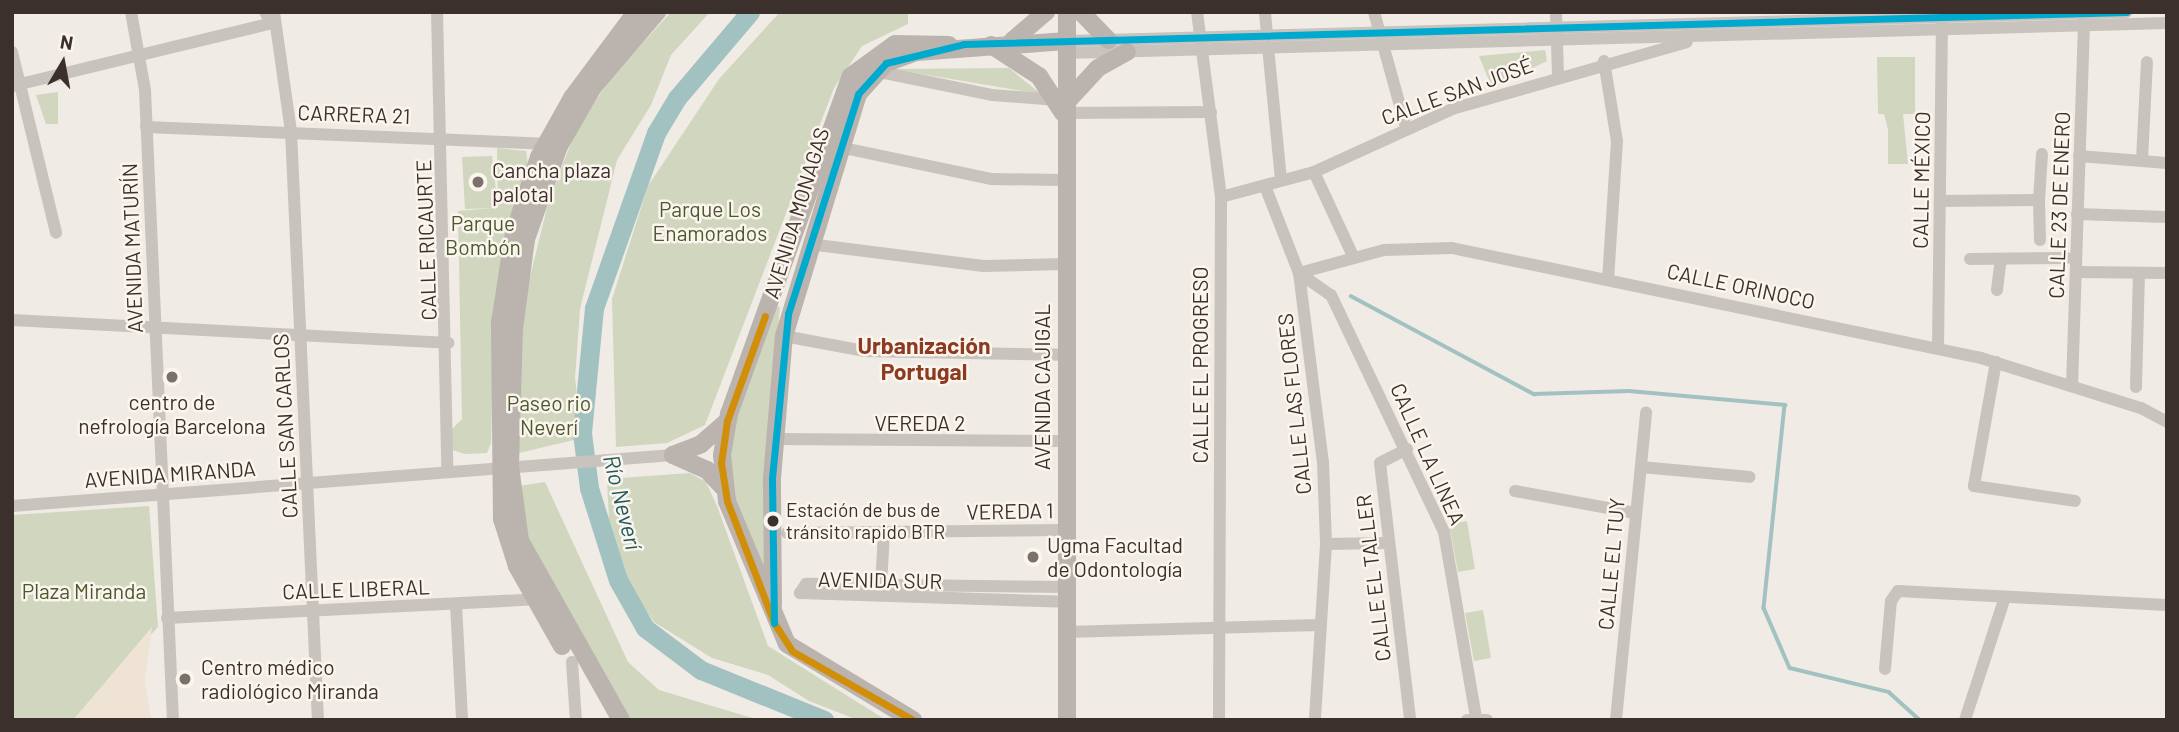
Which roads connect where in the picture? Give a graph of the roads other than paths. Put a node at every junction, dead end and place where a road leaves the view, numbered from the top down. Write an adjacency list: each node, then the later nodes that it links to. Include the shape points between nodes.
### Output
1 (131, 12): 30 (street, AVENIDA MATURÍN)
2 (437, 12): 41 (street, CALLE RICAURTE)
3 (636, 12): 42 (main road)
4 (657, 12): 42 (main road, via 593,87)
5 (1046, 12): 24 (main road, via 1031,30)
6 (1055, 12): 26 (main road)
7 (1067, 12): 26 (main road)
8 (1081, 12): 21 (main road)
9 (1197, 12): 27 (street, CALLE EL PROGRESO)
10 (1265, 12): 23 (street)
11 (1374, 12): 20 (street)
12 (2127, 12): 14 (street)
13 (270, 16): 30 (street); 40 (street)
14 (2084, 17): 16 (street); 18 (street); 45 (street, CALLE 23 DE ENERO)
15 (1557, 19): 17 (street); 20 (street); 22 (street)
16 (1942, 20): 17 (street); 54 (street, CALLE MÉXICO)
17 (1737, 23): 19 (street)
18 (2167, 23)
19 (1713, 36): 22 (street); 31 (street, CALLE SAN JOSÉ)
20 (1381, 38): 22 (street); 23 (street); 38 (street)
21 (1108, 40): 26 (street); 27 (street)
22 (1557, 40): 34 (street)
23 (1267, 41): 27 (street); 49 (street)
24 (998, 44): 25 (main road, AVENIDA MONAGAS); 26 (main road, AVENIDA MONAGAS); 36 (main road, via 1028,66)
25 (949, 45): 33 (main road, AVENIDA MONAGAS); 82 (main road, AVENIDA MONAGAS, via 895,44 851,76)
26 (1063, 45): 28 (street); 36 (main road, AVENIDA CAJIGAL)
27 (1203, 45): 28 (street); 37 (street, CALLE EL PROGRESO)
28 (1128, 51): 36 (main road, via 1098,68)
29 (12, 52): 35 (street)
30 (142, 54): 35 (street); 39 (street, AVENIDA MATURÍN)
31 (1604, 61): 34 (street, CALLE SAN JOSÉ); 69 (street, via 1617,141)
32 (2147, 62): 46 (street)
33 (875, 71): 36 (street); 43 (main road, AVENIDA MONAGAS, via 858,94)
34 (1558, 75): 38 (street, CALLE SAN JOSÉ)
35 (16, 85): 57 (street)
36 (1061, 106): 37 (street); 50 (main road, AVENIDA CAJIGAL)
37 (1211, 113): 52 (street, CALLE EL PROGRESO)
38 (1406, 127): 48 (street, CALLE SAN JOSÉ)
39 (146, 128): 40 (street, CARRERA 21); 72 (street, AVENIDA MATURÍN)
40 (291, 131): 41 (street, CARRERA 21); 74 (street, CALLE SAN CARLOS)
41 (440, 135): 42 (street, CARRERA 21); 75 (street, CALLE RICAURTE)
42 (553, 144): 89 (main road, via 509,256 500,323)
43 (839, 147): 50 (street, via 991,179); 59 (main road, AVENIDA MONAGAS)
44 (2042, 154): 53 (street)
45 (2079, 156): 46 (street); 55 (street, CALLE 23 DE ENERO)
46 (2142, 160): 47 (street)
47 (2167, 163)
48 (1314, 172): 49 (street, CALLE SAN JOSÉ); 60 (street)
49 (1281, 179): 51 (street, CALLE SAN JOSÉ)
50 (1063, 180): 64 (main road, AVENIDA CAJIGAL)
51 (1265, 186): 52 (street, CALLE SAN JOSÉ); 66 (street, CALLE LAS FLORES)
52 (1220, 197): 114 (street, CALLE EL PROGRESO)
53 (2039, 200): 54 (street); 58 (street)
54 (1940, 201): 76 (street, CALLE MÉXICO)
55 (2077, 214): 56 (street); 65 (street, CALLE 23 DE ENERO)
56 (2167, 217)
57 (56, 233)
58 (2040, 240)
59 (809, 244): 64 (street, via 984,266); 73 (main road, AVENIDA MONAGAS)
60 (1353, 256): 66 (street, CALLE ORINOCO); 69 (street, CALLE ORINOCO, via 1452,248)
61 (2067, 258): 63 (street)
62 (1970, 259): 63 (street)
63 (2001, 259): 70 (street)
64 (1064, 264): 77 (main road, AVENIDA CAJIGAL)
65 (2077, 272): 68 (street); 79 (street, CALLE 23 DE ENERO)
66 (1299, 273): 86 (street, CALLE LA LINEA, via 1331,295); 104 (street, CALLE LAS FLORES, via 1323,462)
67 (2167, 273): 68 (street)
68 (2139, 274): 80 (street)
69 (1608, 279): 76 (street, CALLE ORINOCO)
70 (1997, 290)
71 (12, 320): 72 (street)
72 (155, 330): 74 (street); 94 (street, AVENIDA MATURÍN)
73 (784, 336): 77 (street, via 864,351); 84 (main road, AVENIDA MONAGAS)
74 (300, 337): 75 (street); 92 (street, CALLE SAN CARLOS)
75 (448, 343): 88 (street, CALLE RICAURTE)
76 (1938, 348): 78 (street, CALLE ORINOCO)
77 (1064, 355): 85 (main road, AVENIDA CAJIGAL)
78 (1996, 362): 79 (street, CALLE ORINOCO); 97 (street, via 1974,486)
79 (2072, 386): 83 (street, CALLE ORINOCO)
80 (2136, 387)
81 (1646, 412): 90 (street, CALLE EL TUY)
82 (727, 422): 87 (main road, via 701,444); 93 (main road, AVENIDA MONAGAS)
83 (2167, 422)
84 (775, 439): 85 (street, VEREDA 2); 113 (main road, AVENIDA MONAGAS)
85 (1065, 441): 100 (main road, AVENIDA CAJIGAL)
86 (1407, 449): 103 (street, CALLE EL TALLER, via 1380,463); 120 (street, CALLE LA LINEA, via 1444,532)
87 (673, 455): 89 (street, AVENIDA MIRANDA); 93 (main road, via 707,470)
88 (447, 467): 89 (street, AVENIDA MIRANDA); 92 (street, AVENIDA MIRANDA)
89 (504, 467): 92 (street, AVENIDA MIRANDA); 108 (main road, via 507,537)
90 (1641, 467): 91 (street); 99 (street, CALLE EL TUY)
91 (1750, 477)
92 (307, 480): 94 (street, AVENIDA MIRANDA); 111 (street, CALLE SAN CARLOS)
93 (723, 487): 113 (main road, AVENIDA MONAGAS)
94 (159, 488): 96 (street, AVENIDA MIRANDA); 98 (street, AVENIDA MIRANDA); 112 (street, AVENIDA MATURÍN)
95 (1515, 491): 99 (street)
96 (12, 498)
97 (2075, 501)
98 (12, 506)
99 (1634, 513): 133 (street, CALLE EL TUY)
100 (1065, 530): 102 (street, VEREDA 1); 106 (main road, AVENIDA CAJIGAL)
101 (787, 533): 102 (street, VEREDA 1)
102 (884, 533): 105 (street)
103 (1387, 543): 104 (street); 132 (street, CALLE EL TALLER)
104 (1326, 544): 115 (street, CALLE LAS FLORES)
105 (881, 586): 106 (street, AVENIDA SUR); 106 (street, AVENIDA SUR, via 806,584 800,593)
106 (1065, 594): 116 (main road, AVENIDA CAJIGAL)
107 (2005, 597): 110 (street); 119 (street, via 1892,594); 134 (street)
108 (540, 599): 109 (street, CALLE LIBERAL); 118 (main road); 126 (main road)
109 (456, 604): 111 (street, CALLE LIBERAL); 123 (street)
110 (2167, 605)
111 (313, 610): 112 (street, CALLE LIBERAL); 122 (street, CALLE SAN CARLOS)
112 (167, 618): 121 (street, AVENIDA MATURÍN)
113 (774, 623): 127 (main road, AVENIDA MONAGAS, via 799,657)
114 (1219, 624): 115 (street); 116 (street); 130 (street, CALLE EL PROGRESO)
115 (1321, 625): 131 (street, CALLE LAS FLORES)
116 (1066, 632): 117 (main road, AVENIDA CAJIGAL)
117 (1066, 657): 128 (main road); 129 (main road, AVENIDA CAJIGAL)
118 (572, 662): 124 (street); 125 (main road)
119 (1885, 669)
120 (1477, 719)
121 (173, 720)
122 (318, 720)
123 (462, 720)
124 (576, 720)
125 (609, 720)
126 (621, 720)
127 (913, 720)
128 (1060, 720)
129 (1068, 720)
130 (1219, 720)
131 (1315, 720)
132 (1410, 720)
133 (1616, 720)
134 (1965, 720)

